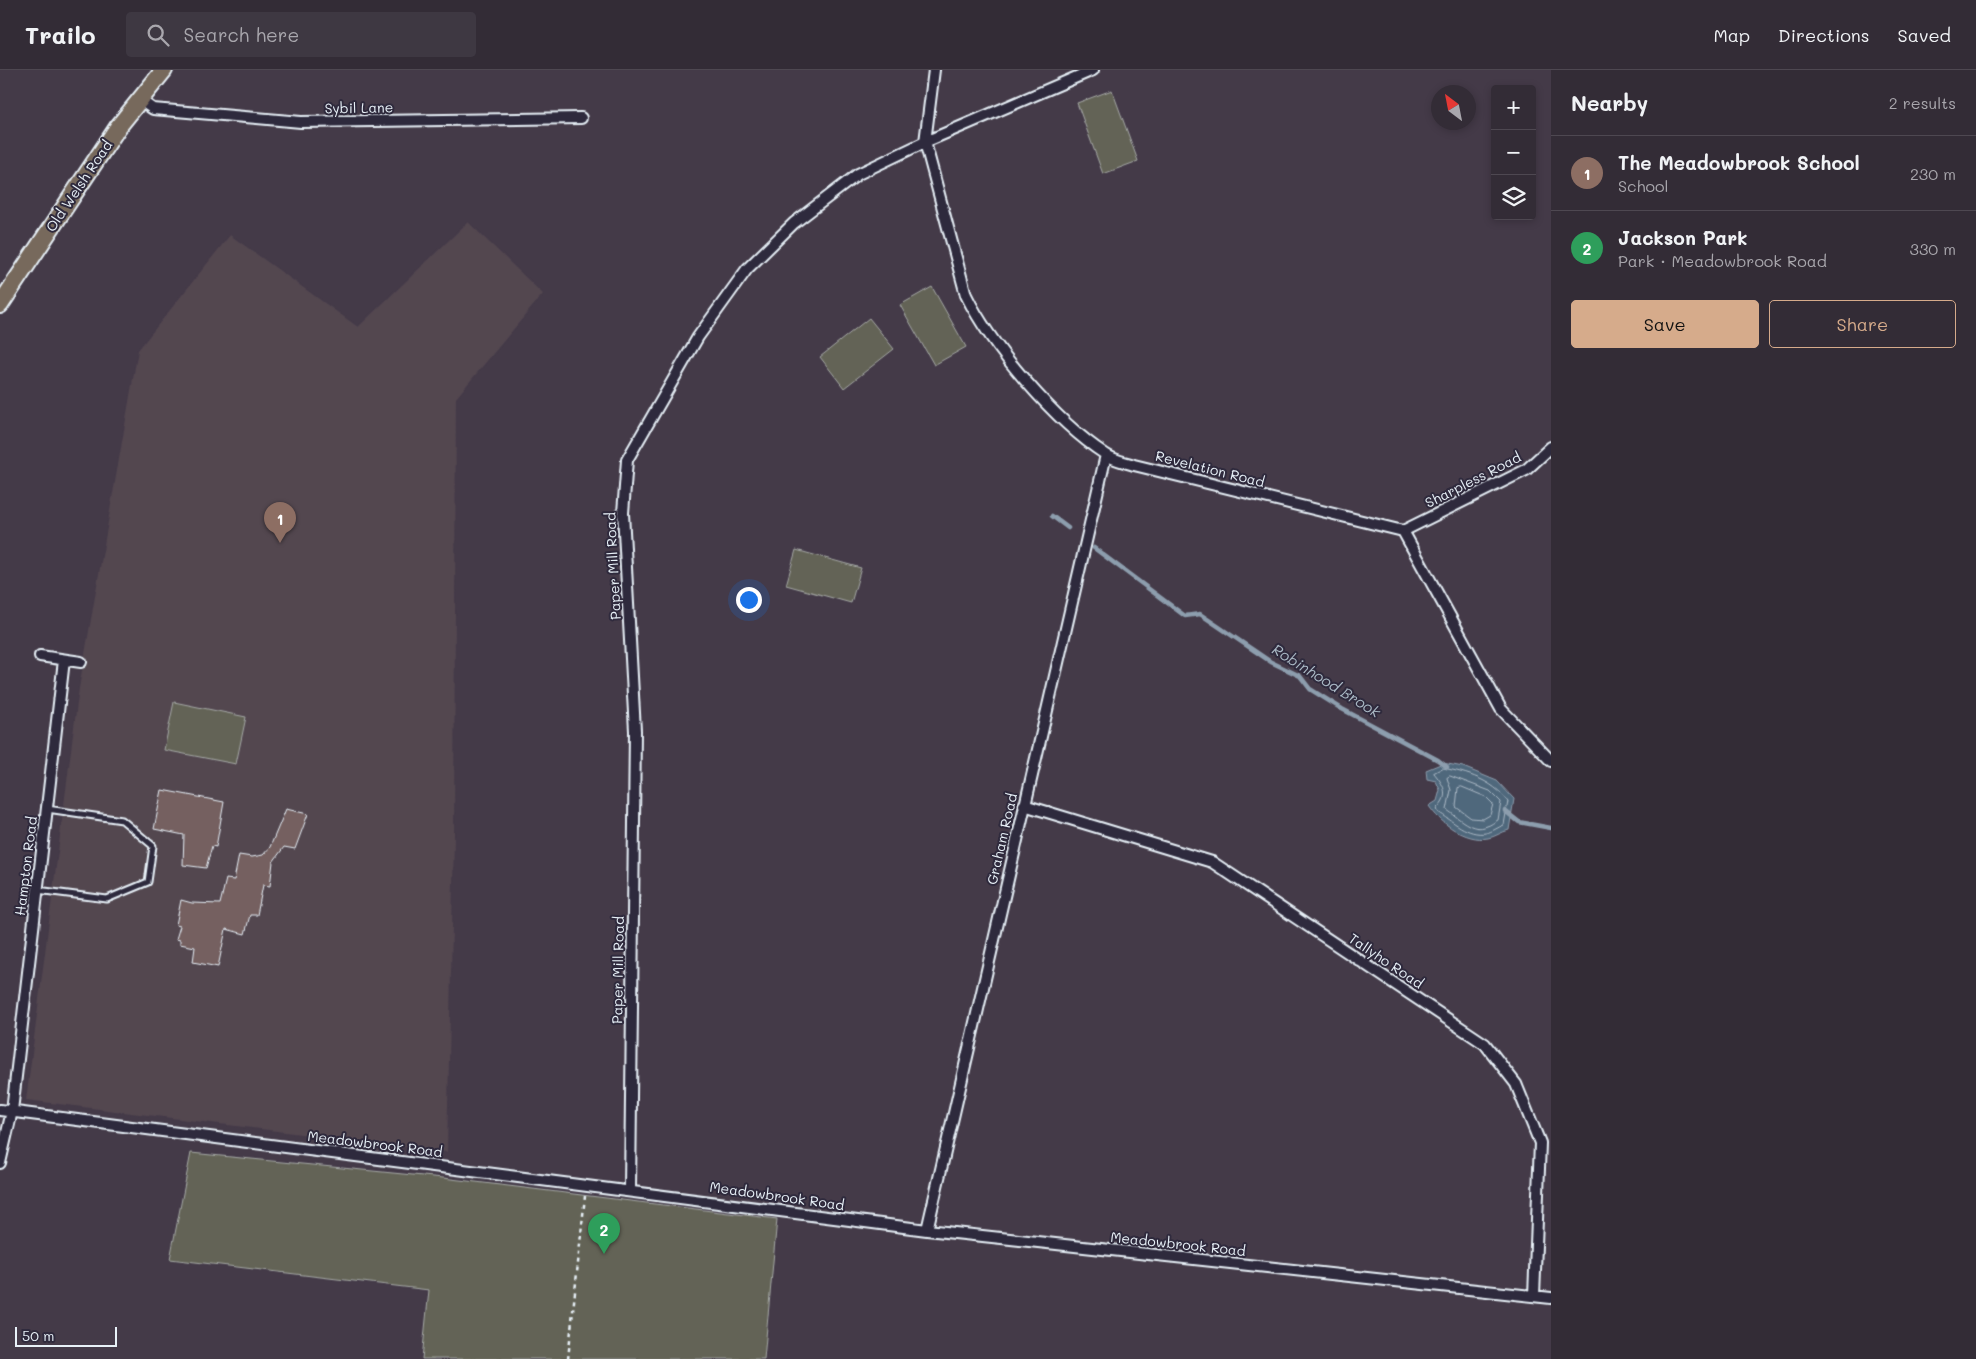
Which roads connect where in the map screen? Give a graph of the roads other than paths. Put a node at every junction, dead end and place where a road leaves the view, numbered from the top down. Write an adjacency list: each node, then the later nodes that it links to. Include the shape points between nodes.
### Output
1 (164, 70): 4 (main road, Old Welsh Road)
2 (934, 70): 6 (street)
3 (1093, 70): 6 (street, Paper Mill Road)
4 (140, 100): 5 (street, Sybil Lane, via 153,109 301,122); 7 (main road, Old Welsh Road, via 118,127)
5 (582, 118)
6 (925, 142): 9 (street, Revelation Road, via 966,295 975,313 1038,396); 21 (street, Paper Mill Road, via 858,174 794,223 747,269 698,337 627,460 623,513 635,731)
7 (0, 305)
8 (1551, 447): 10 (street, Sharpless Road, via 1526,470)
9 (1106, 455): 10 (street, Revelation Road, via 1134,465); 15 (street, Graham Road)
10 (1403, 531): 14 (street, via 1501,709)
11 (40, 656): 12 (street)
12 (64, 660): 13 (street); 16 (street, Hampton Road)
13 (81, 662)
14 (1551, 761)
15 (1024, 805): 22 (street, Graham Road); 23 (street, Tallyho Road, via 1212,862 1485,1044 1516,1084 1540,1143)
16 (47, 810): 17 (street, Hampton Road); 17 (lane, via 122,820 153,846 148,882 108,898)
17 (37, 890): 19 (street, Hampton Road)
18 (0, 1110): 19 (street, Meadowbrook Road)
19 (12, 1112): 20 (street, Hampton Road); 21 (street, Meadowbrook Road)
20 (0, 1163)
21 (630, 1190): 22 (street, Meadowbrook Road)
22 (927, 1230): 23 (street, Meadowbrook Road)
23 (1534, 1296): 24 (street, Meadowbrook Road)
24 (1551, 1298)

